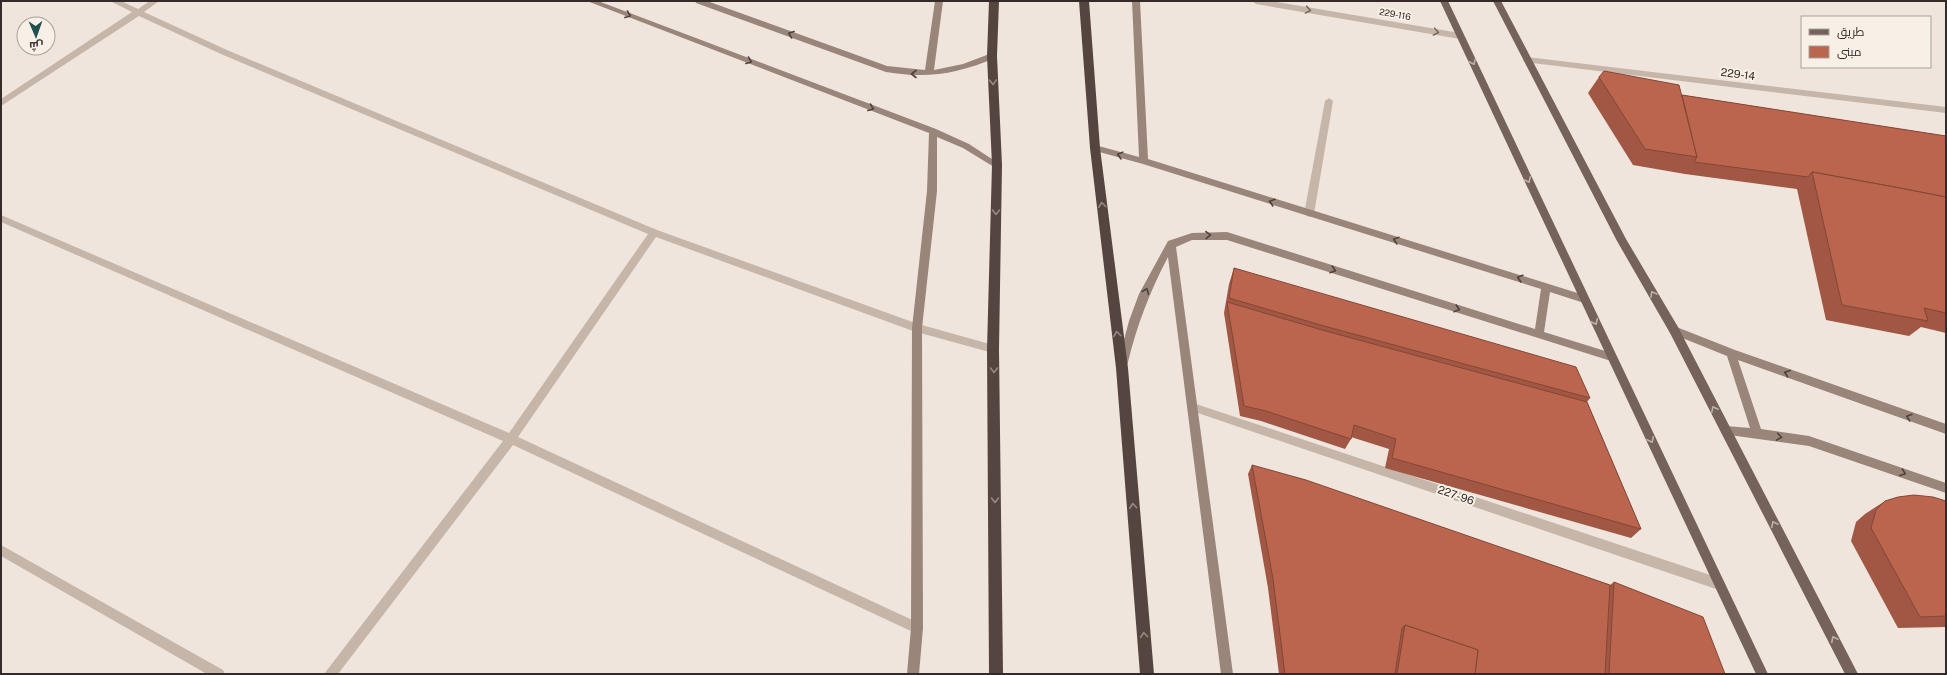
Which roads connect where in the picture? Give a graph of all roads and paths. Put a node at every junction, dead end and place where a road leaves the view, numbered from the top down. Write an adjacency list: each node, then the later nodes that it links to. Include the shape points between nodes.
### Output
1 (114, 1): 12 (street)
2 (155, 1): 12 (street)
3 (591, 1): 20 (main road, one-way to 20)
4 (699, 1): 16 (main road, one-way to 4, via 908,74 886,69)
5 (939, 1): 16 (main road)
6 (994, 1): 14 (highway)
7 (1084, 1): 21 (highway)
8 (1136, 1): 22 (main road)
9 (1256, 1): 13 (street, 229-116, one-way to 13)
10 (1444, 1): 13 (main road)
11 (1497, 1): 15 (main road)
12 (138, 12): 18 (street); 26 (street, via 224,52)
13 (1460, 36): 29 (main road, one-way to 29)
14 (992, 56): 16 (main road, via 959,69); 23 (highway, one-way to 23)
15 (1527, 60): 19 (street, 229-14); 31 (main road, one-way to 15, via 1622,241)
16 (929, 74)
17 (1329, 101): 24 (street)
18 (1, 103)
19 (1946, 110)
20 (933, 131): 23 (main road, via 966,146); 30 (main road, via 932,191)
21 (1095, 148): 22 (main road, one-way to 21); 36 (highway, one-way to 21)
22 (1144, 162): 24 (main road, one-way to 22)
23 (997, 165): 33 (highway, one-way to 33)
24 (1309, 214): 28 (main road, one-way to 24)
25 (1, 218): 41 (street)
26 (654, 233): 30 (street); 41 (street)
27 (1171, 244): 32 (main road, one-way to 32, via 1197,236 1227,236); 36 (main road, one-way to 27, via 1141,302); 37 (main road)
28 (1546, 286): 29 (main road); 32 (main road)
29 (1584, 299): 35 (main road, one-way to 35)
30 (917, 328): 33 (street); 45 (main road)
31 (1674, 330): 34 (main road); 39 (main road, one-way to 31)
32 (1540, 335): 35 (main road)
33 (993, 349): 49 (highway, one-way to 49)
34 (1732, 353): 38 (main road, one-way to 34); 40 (main road)
35 (1611, 357): 44 (main road, one-way to 44)
36 (1122, 368): 50 (highway, one-way to 36)
37 (1193, 407): 44 (street, 227-96); 51 (main road)
38 (1946, 429)
39 (1726, 431): 40 (main road); 53 (main road, one-way to 39)
40 (1757, 433): 42 (main road, one-way to 42, via 1810,442)
41 (512, 438): 45 (street); 47 (street)
42 (1946, 488)
43 (1, 550): 46 (street)
44 (1719, 584): 52 (main road)
45 (917, 628): 48 (main road)
46 (219, 674)
47 (330, 674)
48 (913, 674)
49 (996, 674)
50 (1147, 674)
51 (1227, 674)
52 (1762, 674)
53 (1852, 674)

